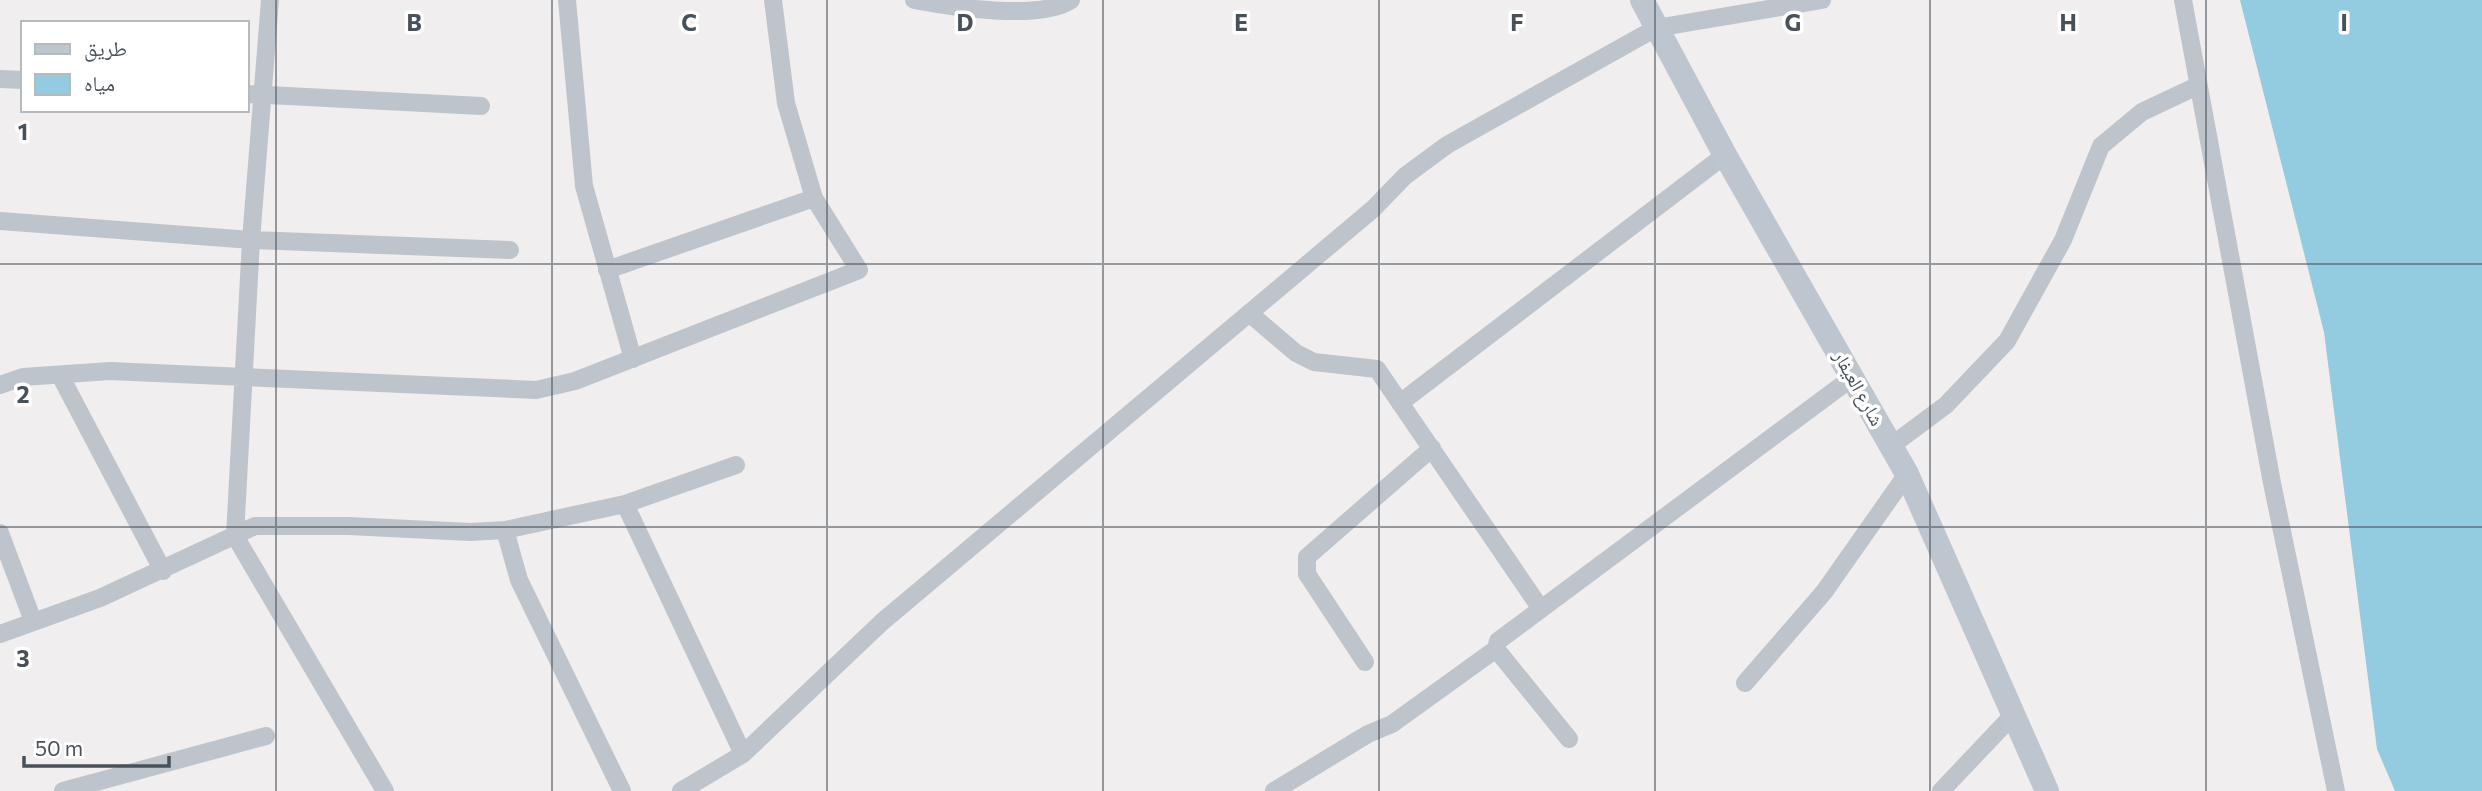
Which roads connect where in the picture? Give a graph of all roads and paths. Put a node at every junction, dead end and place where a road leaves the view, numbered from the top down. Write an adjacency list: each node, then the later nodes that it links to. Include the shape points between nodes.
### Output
1 (270, 0): 13 (street)
2 (567, 0): 20 (street, via 583,186)
3 (773, 0): 16 (street, via 786,103)
4 (914, 0): 5 (street, via 1007,10 1059,8)
5 (1070, 0)
6 (1642, 0): 9 (main road, شارع العيفار)
7 (1822, 0): 9 (street)
8 (2183, 0): 12 (street)
9 (1656, 28): 15 (main road, شارع العيفار); 21 (street, via 1447,145 1405,176 1373,209)
10 (0, 79): 11 (street)
11 (21, 80)
12 (2197, 86): 28 (street, via 2142,112 2101,146 2063,240 2007,341 1946,405); 54 (street)
13 (255, 94): 14 (street); 18 (street)
14 (481, 106)
15 (1726, 155): 25 (main road, شارع العيفار); 27 (street)
16 (814, 198): 20 (street); 22 (street, via 859,270)
17 (0, 222): 18 (street)
18 (251, 240): 19 (street); 23 (street)
19 (510, 250)
20 (607, 270): 22 (street)
21 (1249, 313): 27 (street, via 1296,353 1314,362 1377,369); 46 (street, via 882,622)
22 (633, 359): 23 (street, via 536,390)
23 (244, 375): 24 (street, via 110,371); 35 (street)
24 (61, 377): 26 (street, via 23,377); 36 (street)
25 (1853, 377): 28 (main road, شارع العيفار); 37 (street)
26 (0, 385)
27 (1400, 403): 29 (street)
28 (1891, 446): 31 (main road, شارع العيفار)
29 (1432, 449): 37 (street); 41 (street, via 1307,557 1307,574)
30 (736, 465): 32 (street)
31 (1907, 474): 42 (street, via 1824,592); 43 (main road, شارع العيفار)
32 (625, 504): 33 (street); 46 (street)
33 (505, 530): 35 (street, via 255,526); 49 (street, via 519,580)
34 (0, 533): 38 (street)
35 (235, 536): 36 (street); 48 (street)
36 (163, 571): 38 (street)
37 (1541, 609): 40 (street, via 1498,641)
38 (33, 621): 39 (street)
39 (0, 634)
40 (1496, 649): 45 (street); 51 (street, via 1392,723)
41 (1365, 662)
42 (1745, 682)
43 (2015, 713): 52 (street); 53 (main road, شارع العيفار)
44 (266, 736): 47 (street)
45 (1569, 739)
46 (743, 754): 50 (street)
47 (63, 791)
48 (385, 791)
49 (622, 791)
50 (681, 791)
51 (1274, 791)
52 (1941, 791)
53 (2048, 791)
54 (2336, 791)

